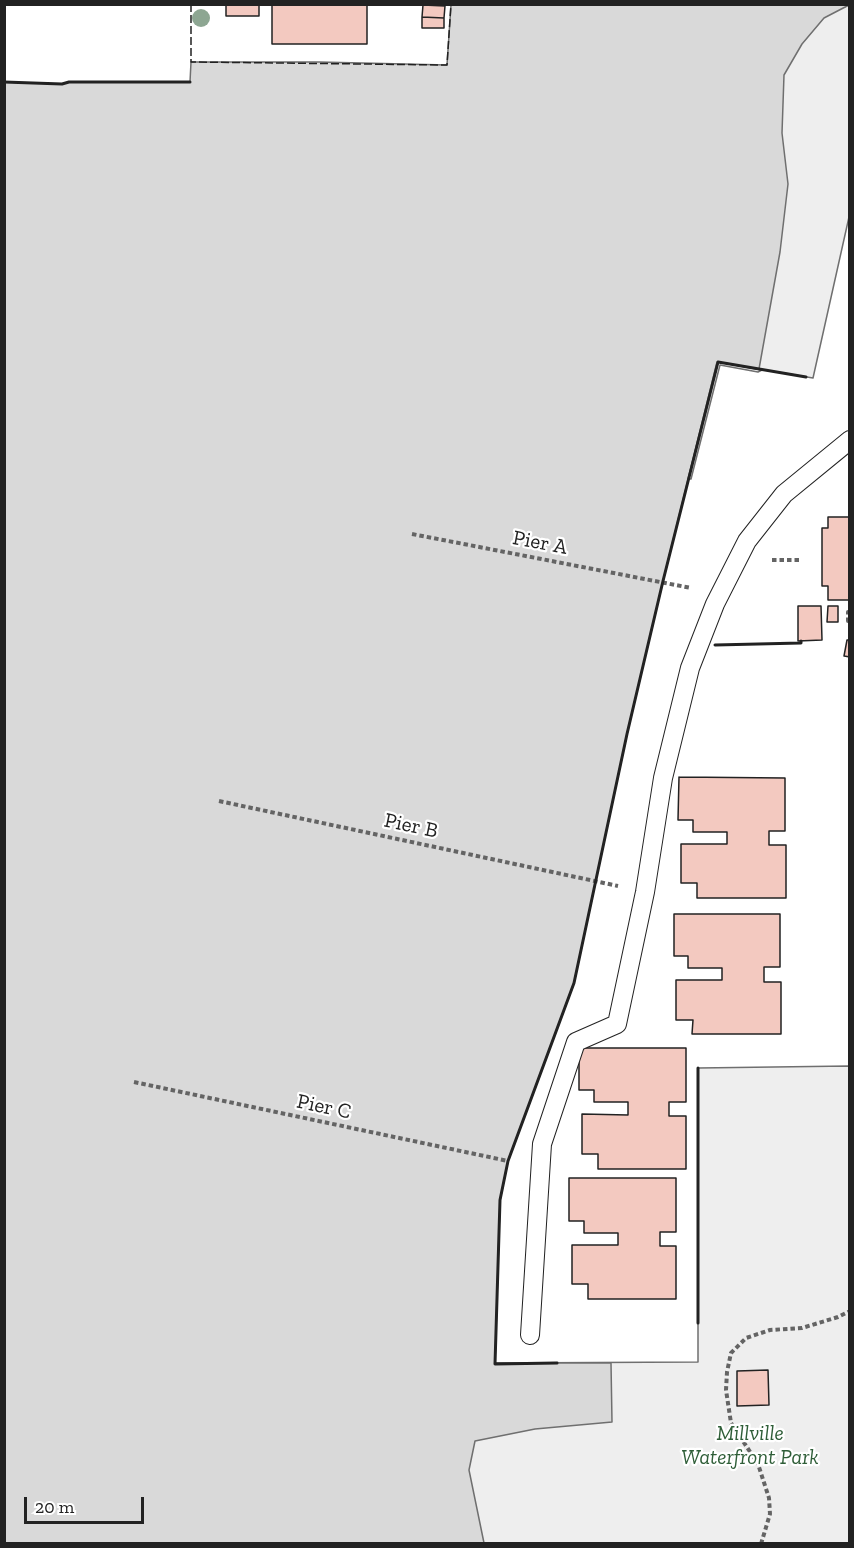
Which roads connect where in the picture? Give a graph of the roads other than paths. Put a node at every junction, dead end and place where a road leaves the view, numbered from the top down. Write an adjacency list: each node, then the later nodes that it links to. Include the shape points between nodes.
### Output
1 (849, 440): 2 (lane, via 784,494 747,541 715,604 690,668 663,778 645,892 617,1024 576,1042 542,1144)
2 (530, 1335)

